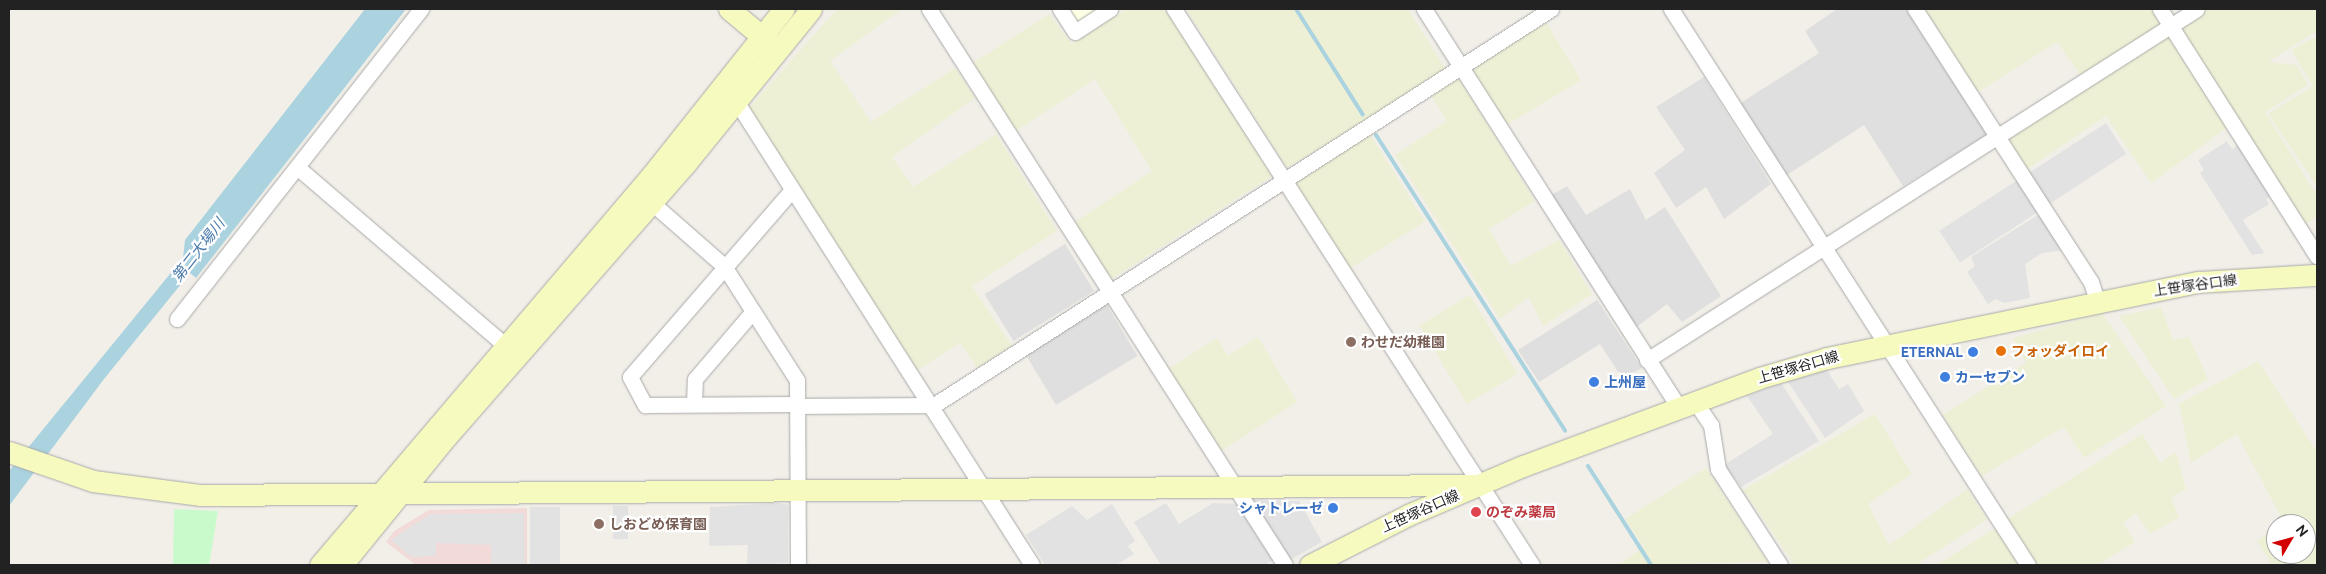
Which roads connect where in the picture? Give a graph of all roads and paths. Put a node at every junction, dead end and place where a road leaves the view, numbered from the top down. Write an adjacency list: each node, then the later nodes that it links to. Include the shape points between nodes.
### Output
1 (421, 9): 20 (street)
2 (729, 9): 16 (street)
3 (784, 9): 16 (street)
4 (811, 9): 16 (street)
5 (929, 9): 29 (street)
6 (1060, 9): 7 (street, via 1075,32)
7 (1110, 9)
8 (1174, 9): 21 (street)
9 (1424, 9): 17 (street)
10 (1551, 9): 17 (street)
11 (1671, 9): 24 (street)
12 (1915, 9): 19 (street)
13 (2160, 9): 15 (street)
14 (2197, 9): 15 (street)
15 (2170, 26): 19 (street); 25 (street)
16 (770, 43): 18 (street); 34 (street)
17 (1461, 66): 21 (street); 35 (street)
18 (736, 101): 22 (street); 23 (street)
19 (1998, 137): 24 (street); 30 (street, via 2091,282)
20 (297, 167): 32 (street); 34 (street)
21 (1284, 180): 29 (street); 41 (street)
22 (791, 191): 26 (street); 38 (street)
23 (652, 204): 26 (street); 44 (street)
24 (1824, 247): 33 (street); 35 (street)
25 (2317, 256)
26 (724, 266): 31 (street); 36 (street, via 630,377 646,405)
27 (2317, 270): 28 (street)
28 (2317, 275): 30 (street, 上笹塚谷口線, via 2198,282)
29 (1109, 293): 38 (street); 42 (street)
30 (2097, 300): 33 (street, 上笹塚谷口線)
31 (753, 311): 36 (street, via 695,379); 37 (street, via 797,380)
32 (177, 319)
33 (1885, 344): 39 (street, 上笹塚谷口線, via 1759,378); 55 (street)
34 (505, 345): 46 (street)
35 (1646, 360): 39 (street)
36 (694, 404): 37 (street)
37 (797, 405): 38 (street); 45 (street)
38 (930, 406): 43 (street)
39 (1688, 406): 41 (street, 上笹塚谷口線); 54 (street, via 1711,425 1718,469)
40 (9, 452): 46 (street, via 56,471 124,488 171,493)
41 (1479, 485): 42 (street); 52 (street, 上笹塚谷口線); 53 (street)
42 (1236, 488): 43 (street); 51 (street)
43 (984, 491): 45 (street); 50 (street)
44 (400, 492): 45 (street); 46 (street); 48 (street)
45 (798, 492): 49 (street)
46 (376, 495): 47 (street)
47 (320, 565)
48 (342, 565)
49 (798, 565)
50 (1032, 565)
51 (1285, 565)
52 (1310, 565)
53 (1532, 565)
54 (1780, 565)
55 (2028, 565)

